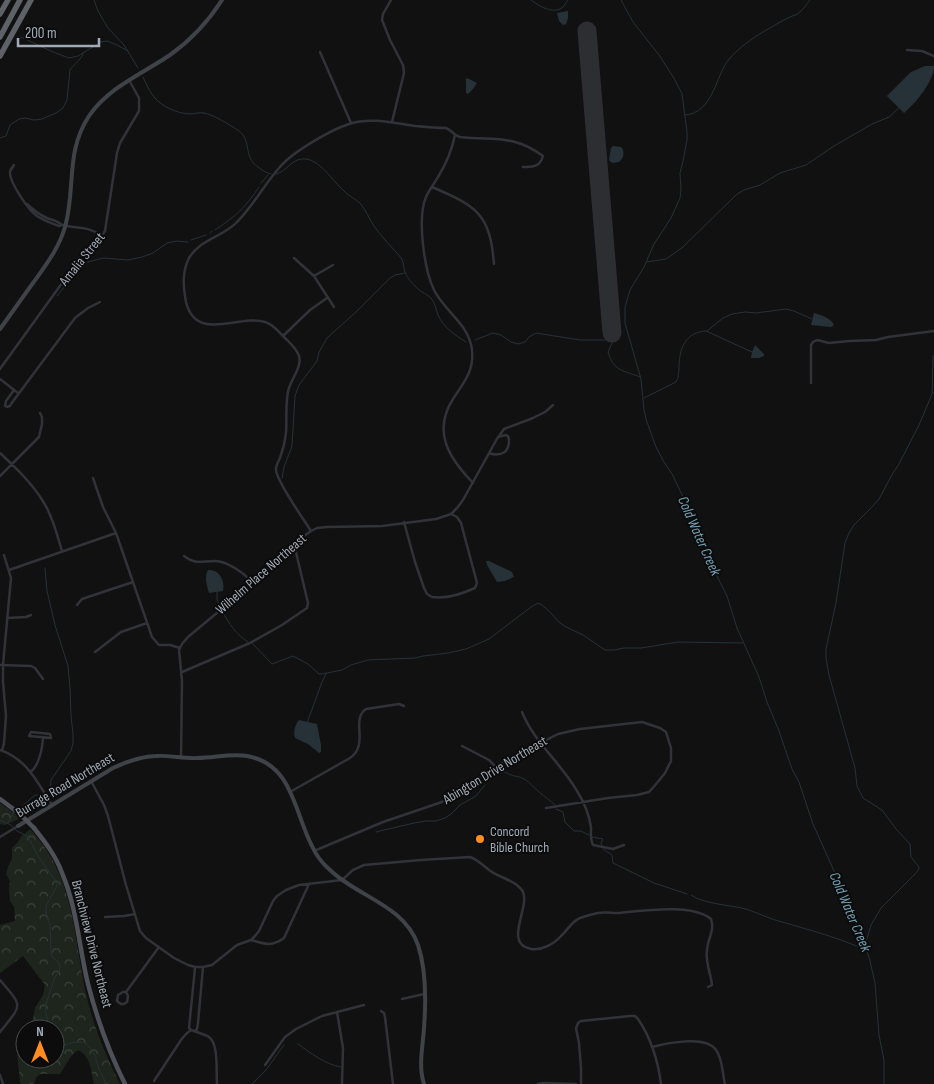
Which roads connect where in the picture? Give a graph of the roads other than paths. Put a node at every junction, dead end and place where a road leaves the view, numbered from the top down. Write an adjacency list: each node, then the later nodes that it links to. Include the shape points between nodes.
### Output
1 (8, 0): 6 (highway)
2 (20, 0): 7 (highway)
3 (31, 0): 10 (highway)
4 (222, 0): 12 (street, via 193,37)
5 (391, 0): 13 (street, via 382,20 404,73)
6 (0, 14)
7 (0, 37)
8 (907, 50): 11 (street)
9 (320, 52): 14 (street)
10 (0, 56)
11 (934, 56)
12 (129, 80): 19 (street, via 100,102 80,134); 20 (street, Amalia Street, via 139,98 139,111 118,148 108,220)
13 (392, 122): 14 (street); 15 (street, via 446,128)
14 (351, 123): 30 (street, via 288,158 237,223 195,249 185,268 183,282 188,306 200,322 212,325 262,321)
15 (454, 135): 17 (street, via 512,140 543,156 536,166); 18 (street, via 448,159)
16 (14, 165): 19 (street, via 10,171 11,179 27,207 45,220)
17 (523, 167)
18 (432, 187): 22 (street, via 458,198 479,215 488,230); 44 (street, via 424,202 422,216 427,270 439,298 464,327 472,351 469,374 448,408 444,434 452,458)
19 (64, 225): 20 (street, via 85,228); 28 (street, via 53,256)
20 (102, 236): 31 (street, Amalia Street, via 83,254)
21 (294, 258): 24 (street)
22 (494, 264)
23 (333, 265): 24 (street)
24 (314, 276): 25 (street)
25 (328, 298): 27 (street); 30 (street)
26 (100, 302): 35 (street, via 74,318)
27 (334, 307)
28 (0, 329)
29 (934, 331): 33 (street, via 876,340 828,343 815,340 811,345)
30 (283, 336): 47 (street, via 298,353 300,361 288,388 286,439 276,468 279,479)
31 (0, 369)
32 (0, 379): 34 (street)
33 (812, 383)
34 (14, 390): 35 (street); 35 (street, via 6,402 7,407)
35 (18, 393)
36 (553, 405): 38 (street, via 533,418 504,429)
37 (40, 412): 41 (street, via 43,420 40,435)
38 (498, 437): 39 (street); 39 (street, via 508,436 507,450 502,454)
39 (490, 452): 44 (street)
40 (0, 453): 41 (street)
41 (12, 464): 42 (street); 50 (street, via 45,504)
42 (0, 476)
43 (93, 478): 48 (street)
44 (472, 483): 45 (street)
45 (451, 514): 46 (street, Wilhelm Place Northeast); 46 (street, via 462,524 477,586 447,597 432,597 425,591)
46 (404, 522): 47 (street, Wilhelm Place Northeast, via 327,526)
47 (311, 531): 49 (street, Wilhelm Place Northeast)
48 (116, 532): 50 (street); 54 (street)
49 (294, 544): 55 (street, Wilhelm Place Northeast); 63 (street, via 307,608 250,643)
50 (62, 551): 53 (street)
51 (4, 555): 53 (street)
52 (184, 556): 55 (street, via 197,562 228,564)
53 (9, 570): 58 (street)
54 (133, 582): 56 (street, via 82,599); 59 (street)
55 (253, 582): 60 (street, Wilhelm Place Northeast, via 188,637)
56 (77, 605)
57 (31, 614): 58 (street)
58 (7, 618): 62 (street)
59 (147, 623): 60 (street, via 158,644); 61 (street, via 123,631)
60 (180, 648): 63 (street)
61 (95, 652)
62 (2, 665): 64 (street, via 31,666); 70 (street, via 6,716)
63 (182, 672): 71 (street)
64 (43, 679)
65 (404, 706): 75 (street, via 399,704 362,712 357,752)
66 (522, 712): 68 (street)
67 (43, 738): 67 (street, via 51,738 50,734 29,734); 73 (street)
68 (540, 742): 72 (street, Abington Drive Northeast); 77 (street); 77 (street, Abington Drive Northeast, via 562,732 639,722 666,732 671,761 652,788 646,793)
69 (462, 746): 72 (street)
70 (1, 751): 73 (street, via 20,760)
71 (180, 758): 74 (street, Burrage Road Northeast, via 156,756 134,760); 75 (street, Burrage Road Northeast, via 251,757 276,770)
72 (496, 767): 83 (street, Abington Drive Northeast, via 442,802)
73 (31, 772): 78 (street)
74 (91, 781): 78 (street, Burrage Road Northeast); 86 (street, via 108,816)
75 (290, 792): 83 (street, Burrage Road Northeast)
76 (0, 799): 107 (main road, Branchview Drive Northeast, bridge, via 34,828 52,852 63,875 93,1004)
77 (583, 802): 79 (street); 82 (street, via 593,845 613,849)
78 (52, 805): 80 (street, Burrage Road Northeast)
79 (546, 808)
80 (18, 826): 81 (street, Burrage Road Northeast)
81 (0, 837)
82 (624, 845)
83 (314, 851): 84 (street, Burrage Road Northeast)
84 (342, 880): 85 (street); 93 (street, via 364,865 472,857 522,890 525,902 518,937 522,946 532,949 547,946 559,939 574,922 597,913 636,910 699,912 709,917 712,924 707,948 712,985); 95 (street, Burrage Road Northeast, via 388,908 407,926 420,952)
85 (309, 884): 88 (street, via 299,885 277,896); 88 (street, via 284,938 273,944)
86 (134, 914): 87 (street); 89 (street, via 142,934)
87 (104, 917)
88 (251, 940): 91 (street, via 236,945 212,965)
89 (159, 947): 90 (street); 94 (street)
90 (195, 967): 91 (street); 100 (street, via 189,1028)
91 (203, 968): 100 (street, via 198,1023)
92 (0, 980): 101 (street, via 18,1006)
93 (708, 987)
94 (126, 992): 94 (street, via 118,995 117,1001 121,1004 127,1002)
95 (424, 994): 96 (street); 111 (street, Burrage Road Northeast, via 421,1068)
96 (402, 999)
97 (364, 1005): 99 (street)
98 (381, 1011): 110 (street, via 385,1017)
99 (337, 1012): 103 (street, via 322,1016 285,1037); 109 (street, via 343,1048)
100 (193, 1031): 105 (street, via 184,1036); 108 (street, via 209,1037 214,1046)
101 (0, 1032)
102 (652, 1047): 114 (street, via 635,1016 579,1021 576,1028); 115 (street); 116 (street, via 696,1042 713,1046)
103 (265, 1065)
104 (0, 1076): 106 (street)
105 (154, 1081)
106 (4, 1084)
107 (125, 1084)
108 (217, 1084)
109 (342, 1084)
110 (393, 1084)
111 (424, 1084)
112 (538, 1084): 113 (street)
113 (576, 1084)
114 (581, 1084)
115 (661, 1084)
116 (725, 1084)

